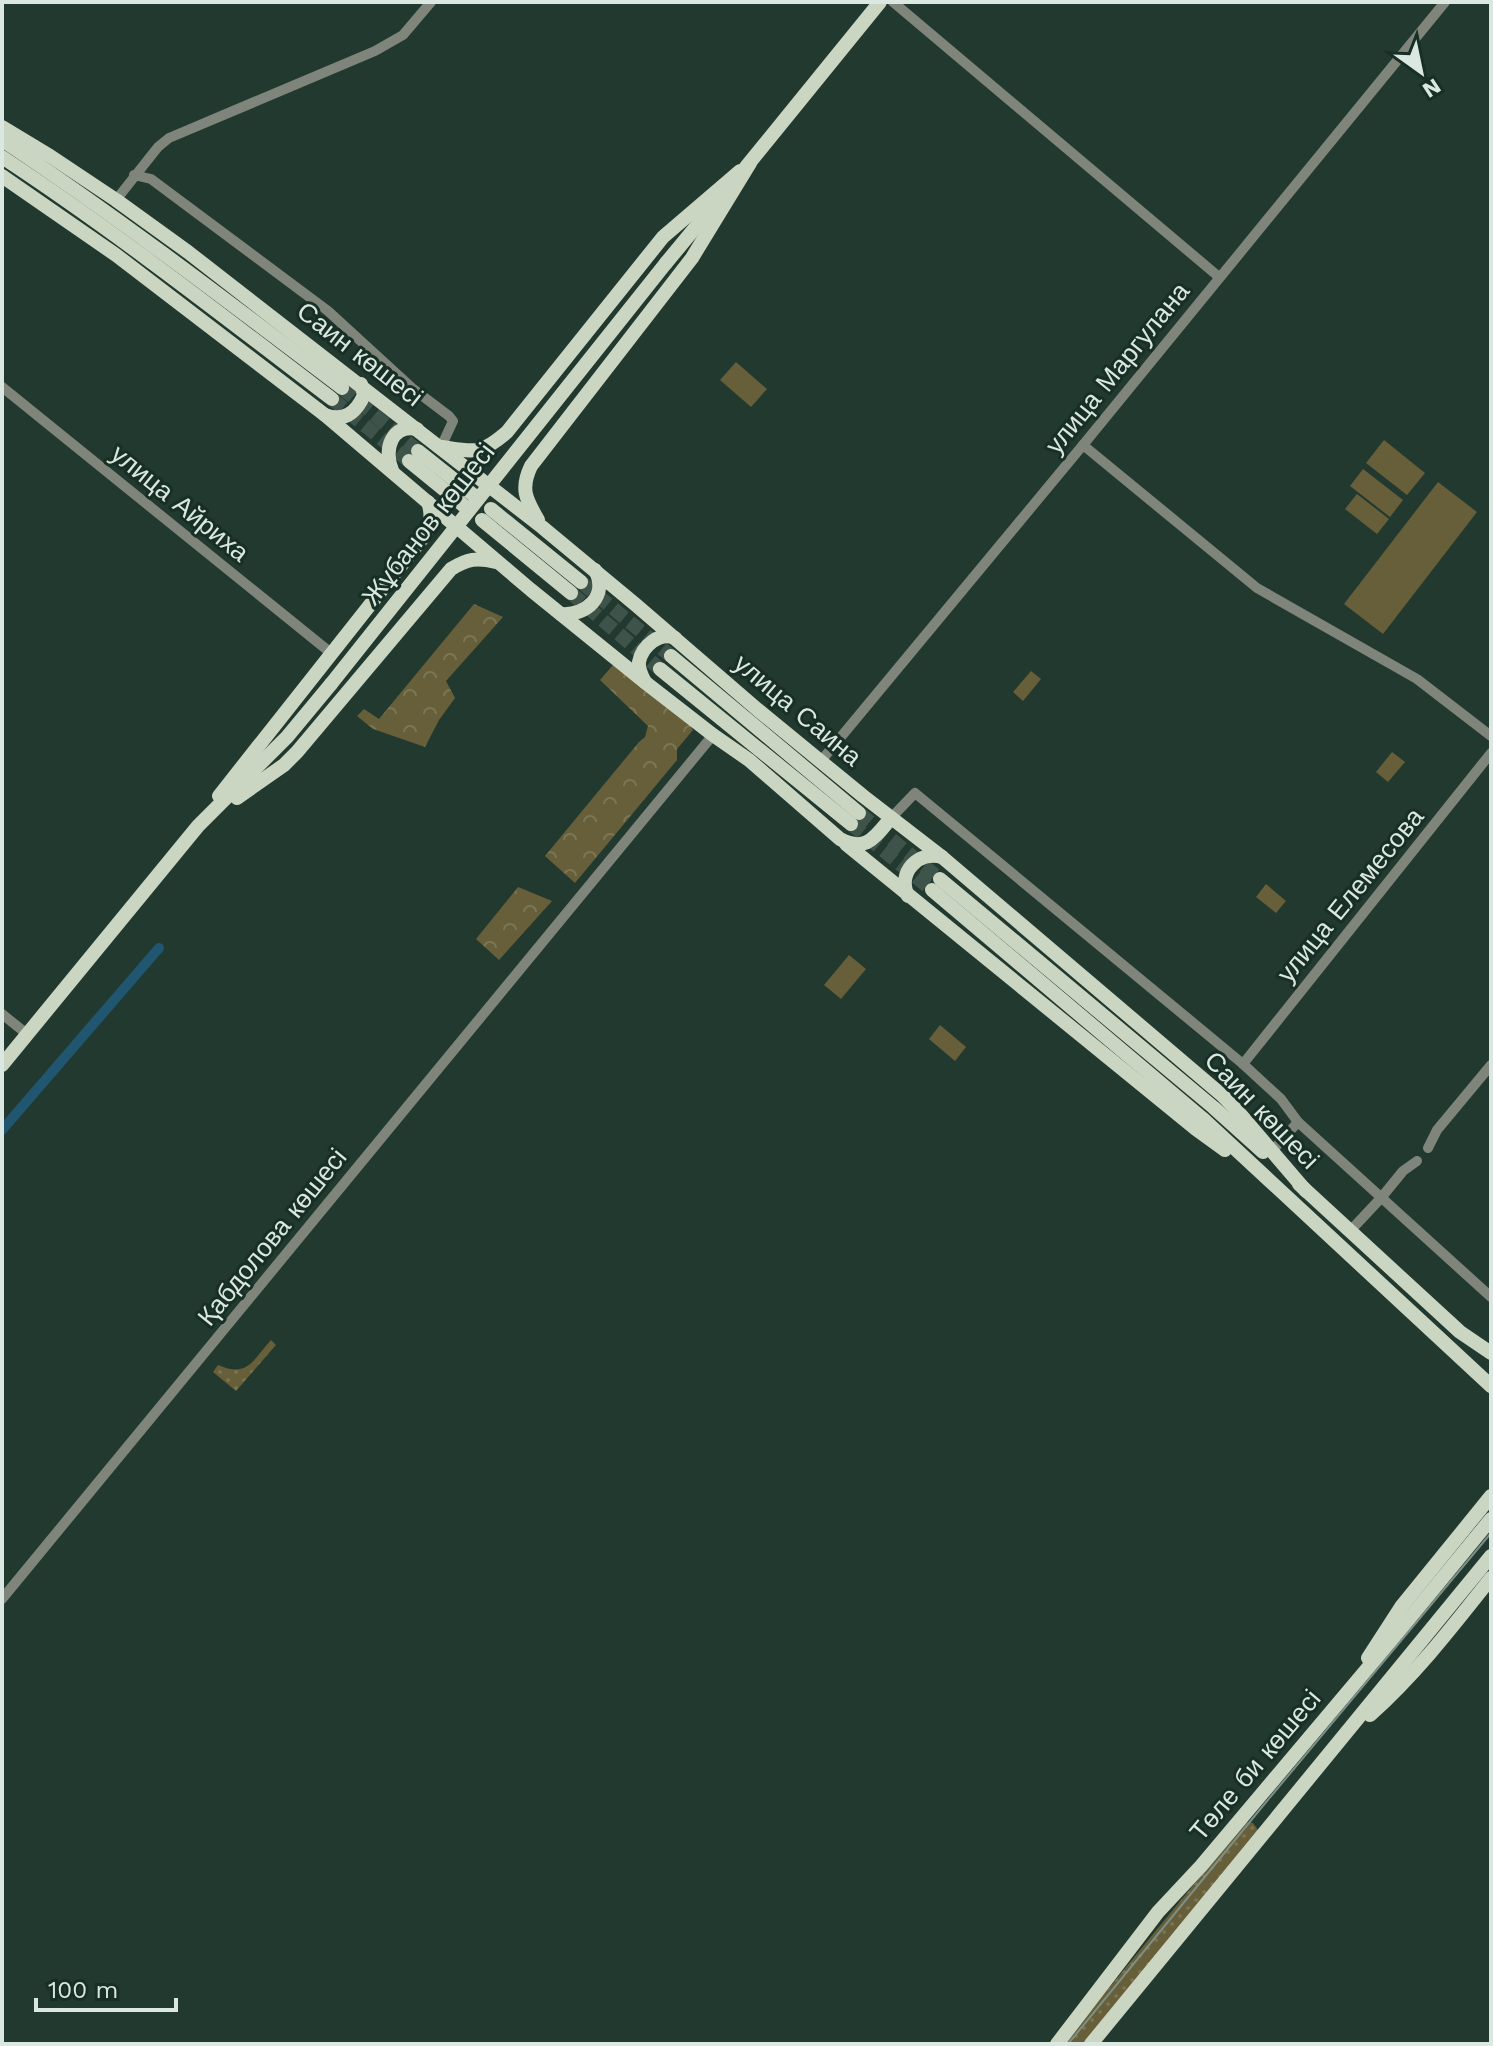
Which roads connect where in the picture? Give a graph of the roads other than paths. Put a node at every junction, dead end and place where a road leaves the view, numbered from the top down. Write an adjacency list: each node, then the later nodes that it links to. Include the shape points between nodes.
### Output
1 (431, 2): 9 (street, via 403,35 169,138)
2 (880, 2): 8 (main road, Жұбанов көшесі)
3 (893, 2): 12 (street)
4 (1445, 2): 12 (street, улица Маргулана)
5 (2, 127): 11 (main road, Саин көшесі)
6 (2, 140): 7 (main road, Саин көшесі, via 166,254 337,393)
7 (2, 157)
8 (750, 163): 18 (main road, via 663,237 507,432 481,450); 24 (main road, via 692,258 531,466 527,501); 39 (main road, Жұбанов көшесі, bridge, via 287,737)
9 (134, 175): 11 (street); 18 (street, via 151,179 328,311 449,416 453,421)
10 (2, 176): 15 (main road, via 116,255)
11 (116, 200): 13 (main road, Саин көшесі)
12 (1219, 277): 17 (street, улица Маргулана)
13 (361, 384): 15 (main road, via 364,395 353,412 337,418); 16 (main road, Саин көшесі)
14 (2, 387): 30 (street, улица Айриха)
15 (325, 415): 20 (main road)
16 (417, 429): 18 (main road, Саин көшесі); 20 (main road, via 405,429 390,442)
17 (1083, 445): 35 (street, via 1257,588 1417,679); 37 (street, улица Маргулана)
18 (441, 447): 24 (main road, Саин көшесі)
19 (414, 456): 21 (main road)
20 (392, 470): 22 (main road)
21 (468, 500)
22 (428, 501): 25 (main road); 30 (main road, via 428,530)
23 (486, 515): 27 (main road)
24 (542, 527): 26 (main road, Саин көшесі)
25 (501, 564): 28 (main road); 39 (main road, via 473,558 451,569 297,752)
26 (595, 570): 28 (main road, via 600,586 592,603 579,612); 29 (main road, Саин көшесі)
27 (576, 587)
28 (561, 614): 33 (main road, Саин көшесі)
29 (675, 638): 33 (main road, via 661,637 645,648 639,667); 37 (main road, улица Саина)
30 (331, 653): 39 (main road)
31 (671, 656): 32 (main road, via 855,818)
32 (660, 669)
33 (646, 683): 34 (main road, Саин көшесі)
34 (713, 735): 40 (main road, Саин көшесі); 67 (street, Қабдолова көшесі)
35 (1491, 736)
36 (1491, 753): 45 (street, улица Елемесова)
37 (821, 761): 38 (main road, улица Саина)
38 (891, 818): 40 (main road, via 865,843 852,845); 41 (main road, Саин көшесі); 45 (street, via 915,793)
39 (198, 826): 44 (main road, Жұбанов көшесі)
40 (840, 839): 42 (main road, Саин көшесі)
41 (942, 857): 42 (main road, via 929,855 912,864 904,880); 50 (main road, Саин көшесі, via 1223,1096)
42 (908, 896): 52 (main road, Саин көшесі, via 1196,1129)
43 (2, 1014): 44 (street)
44 (27, 1034): 46 (main road, Жұбанов көшесі)
45 (1243, 1064): 48 (street)
46 (2, 1065)
47 (1491, 1065): 49 (street)
48 (1298, 1122): 50 (street); 54 (street)
49 (1428, 1148)
50 (1272, 1151): 53 (main road, Саин көшесі)
51 (1417, 1161): 54 (street)
52 (1271, 1182): 53 (main road, Саин көшесі, via 936,884 1213,1107); 60 (main road, Саин көшесі)
53 (1306, 1191): 55 (main road)
54 (1381, 1198): 55 (street); 56 (street)
55 (1351, 1230): 57 (main road)
56 (1491, 1297)
57 (1460, 1332): 58 (main road); 59 (main road)
58 (1491, 1353)
59 (1491, 1360)
60 (1467, 1364): 61 (main road, Саин көшесі); 62 (main road)
61 (1491, 1386)
62 (1491, 1393)
63 (1491, 1496): 68 (main road, via 1389,1623)
64 (1491, 1519): 68 (main road, Төле би көшесі)
65 (1491, 1556): 69 (main road, Төле би көшесі)
66 (1491, 1578): 69 (main road, via 1395,1693)
67 (2, 1599)
68 (1341, 1700): 70 (main road, Төле би көшесі)
69 (1340, 1741): 71 (main road, Төле би көшесі)
70 (1263, 1792): 71 (main road, via 1262,1808); 72 (main road, Төле би көшесі, via 1158,1912)
71 (1283, 1810): 73 (main road, Төле би көшесі)
72 (1057, 2044)
73 (1091, 2044)

